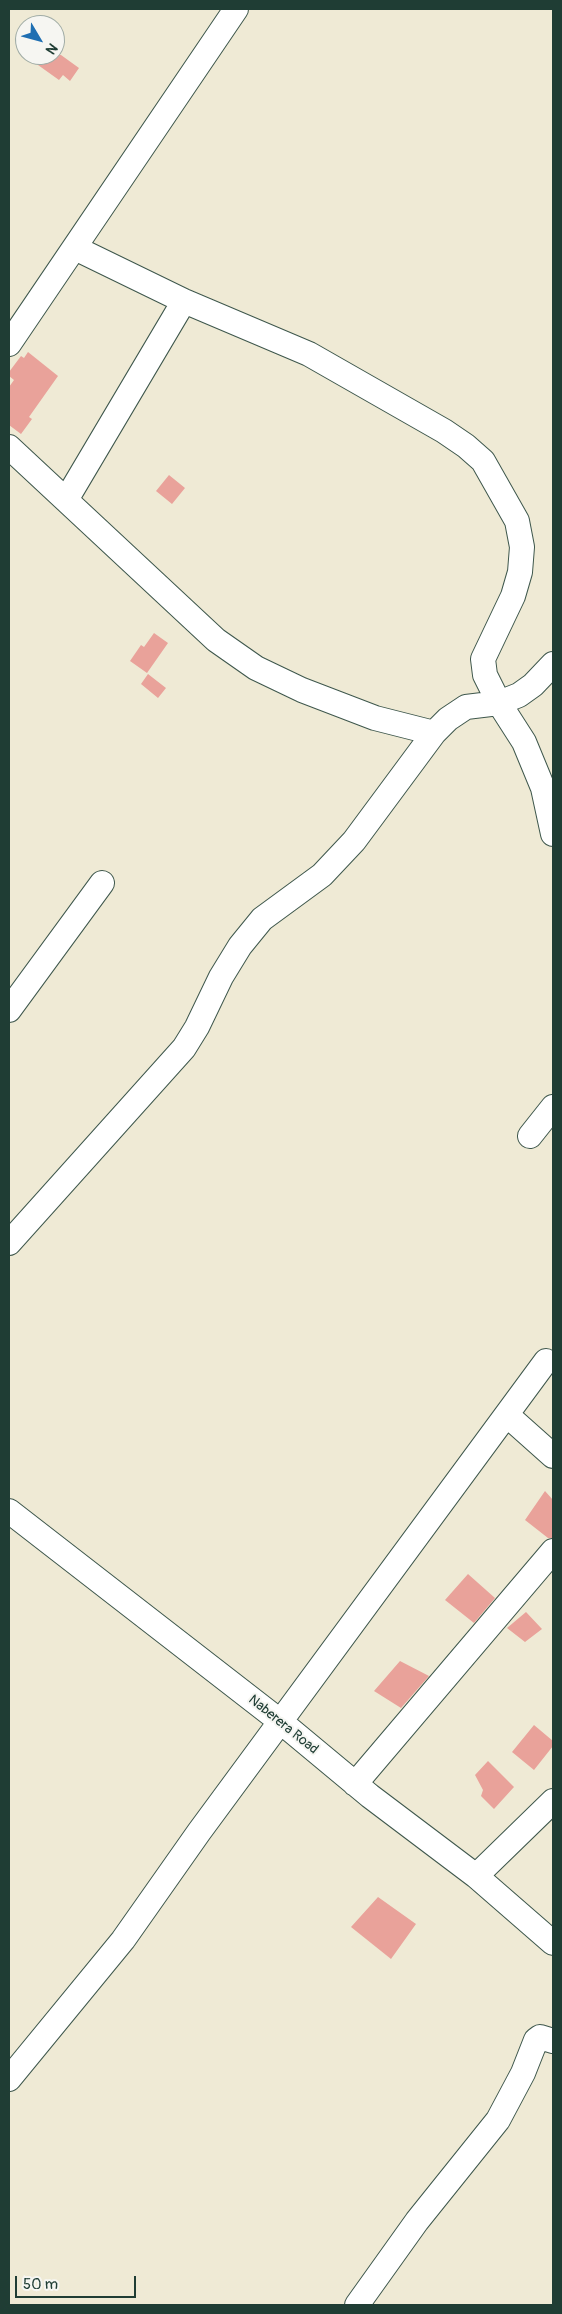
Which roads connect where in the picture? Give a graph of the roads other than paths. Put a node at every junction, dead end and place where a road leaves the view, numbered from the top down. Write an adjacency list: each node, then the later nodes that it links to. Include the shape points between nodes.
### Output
1 (236, 9): 2 (street)
2 (76, 248): 3 (street); 4 (street)
3 (184, 301): 6 (street); 8 (street, via 309,354 444,431 482,461 517,521 522,547 520,572 513,596 483,659 485,675)
4 (9, 344)
5 (9, 448): 6 (street)
6 (66, 500): 9 (street, via 216,640 256,668 375,718)
7 (553, 664): 8 (street, via 526,690)
8 (499, 703): 9 (street, via 466,707); 10 (street, via 524,742 543,788)
9 (434, 733): 15 (street, via 354,842 322,874 262,919 221,977 184,1048)
10 (553, 834)
11 (102, 883): 12 (street)
12 (9, 1010)
13 (553, 1107): 14 (street)
14 (530, 1136)
15 (9, 1243)
16 (546, 1361): 17 (street)
17 (507, 1415): 18 (street); 21 (street)
18 (553, 1456)
19 (9, 1511): 21 (street, Naberera Road)
20 (553, 1551): 22 (street)
21 (280, 1722): 22 (street, Naberera Road); 27 (street, via 123,1940)
22 (355, 1784): 24 (street, Naberera Road)
23 (553, 1801): 24 (street)
24 (476, 1876): 25 (street, Naberera Road)
25 (553, 1943)
26 (553, 2041): 28 (street, via 540,2037 536,2040 498,2120 417,2221)
27 (9, 2079)
28 (357, 2305)

